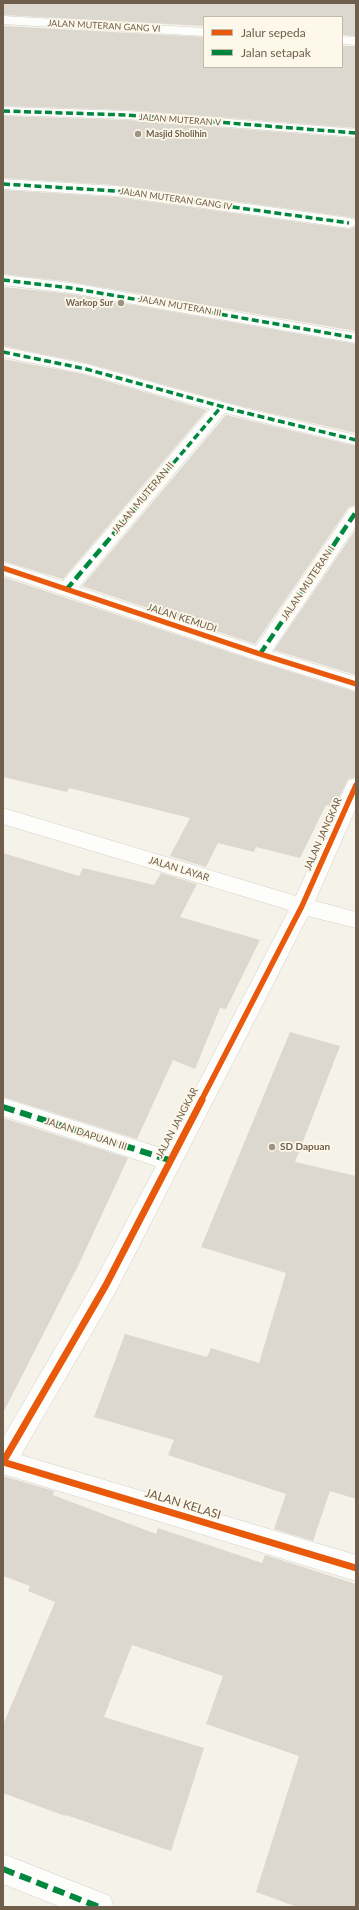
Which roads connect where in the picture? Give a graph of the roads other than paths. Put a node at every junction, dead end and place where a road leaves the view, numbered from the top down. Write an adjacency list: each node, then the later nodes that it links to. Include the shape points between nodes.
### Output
1 (3, 20): 2 (street, JALAN MUTERAN GANG VI)
2 (203, 32)
3 (343, 40): 4 (street)
4 (356, 41)
5 (3, 111): 6 (street, JALAN MUTERAN V, via 127,115)
6 (356, 133)
7 (3, 184): 8 (street, JALAN MUTERAN GANG IV, via 116,191)
8 (349, 223)
9 (3, 280): 10 (street, JALAN MUTERAN III, via 86,290)
10 (356, 338)
11 (3, 352): 12 (street, via 104,375)
12 (221, 407): 13 (street); 16 (street, JALAN MUTERAN II)
13 (356, 440)
14 (356, 512): 17 (street, JALAN MUTERAN I)
15 (3, 568): 16 (street, JALAN KEMUDI)
16 (66, 590): 17 (street, JALAN KEMUDI)
17 (260, 654): 18 (street, JALAN KEMUDI)
18 (356, 684)
19 (356, 785): 21 (street, JALAN JANGKAR)
20 (3, 816): 21 (street, JALAN LAYAR)
21 (302, 906): 22 (street, JALAN LAYAR); 24 (street, JALAN JANGKAR)
22 (356, 920)
23 (3, 1107): 24 (street, JALAN DAPUAN III)
24 (169, 1160): 25 (street, JALAN JANGKAR, via 106,1285)
25 (3, 1462): 26 (street, JALAN KELASI)
26 (356, 1568)
27 (3, 1869): 28 (street)
28 (99, 1907)

